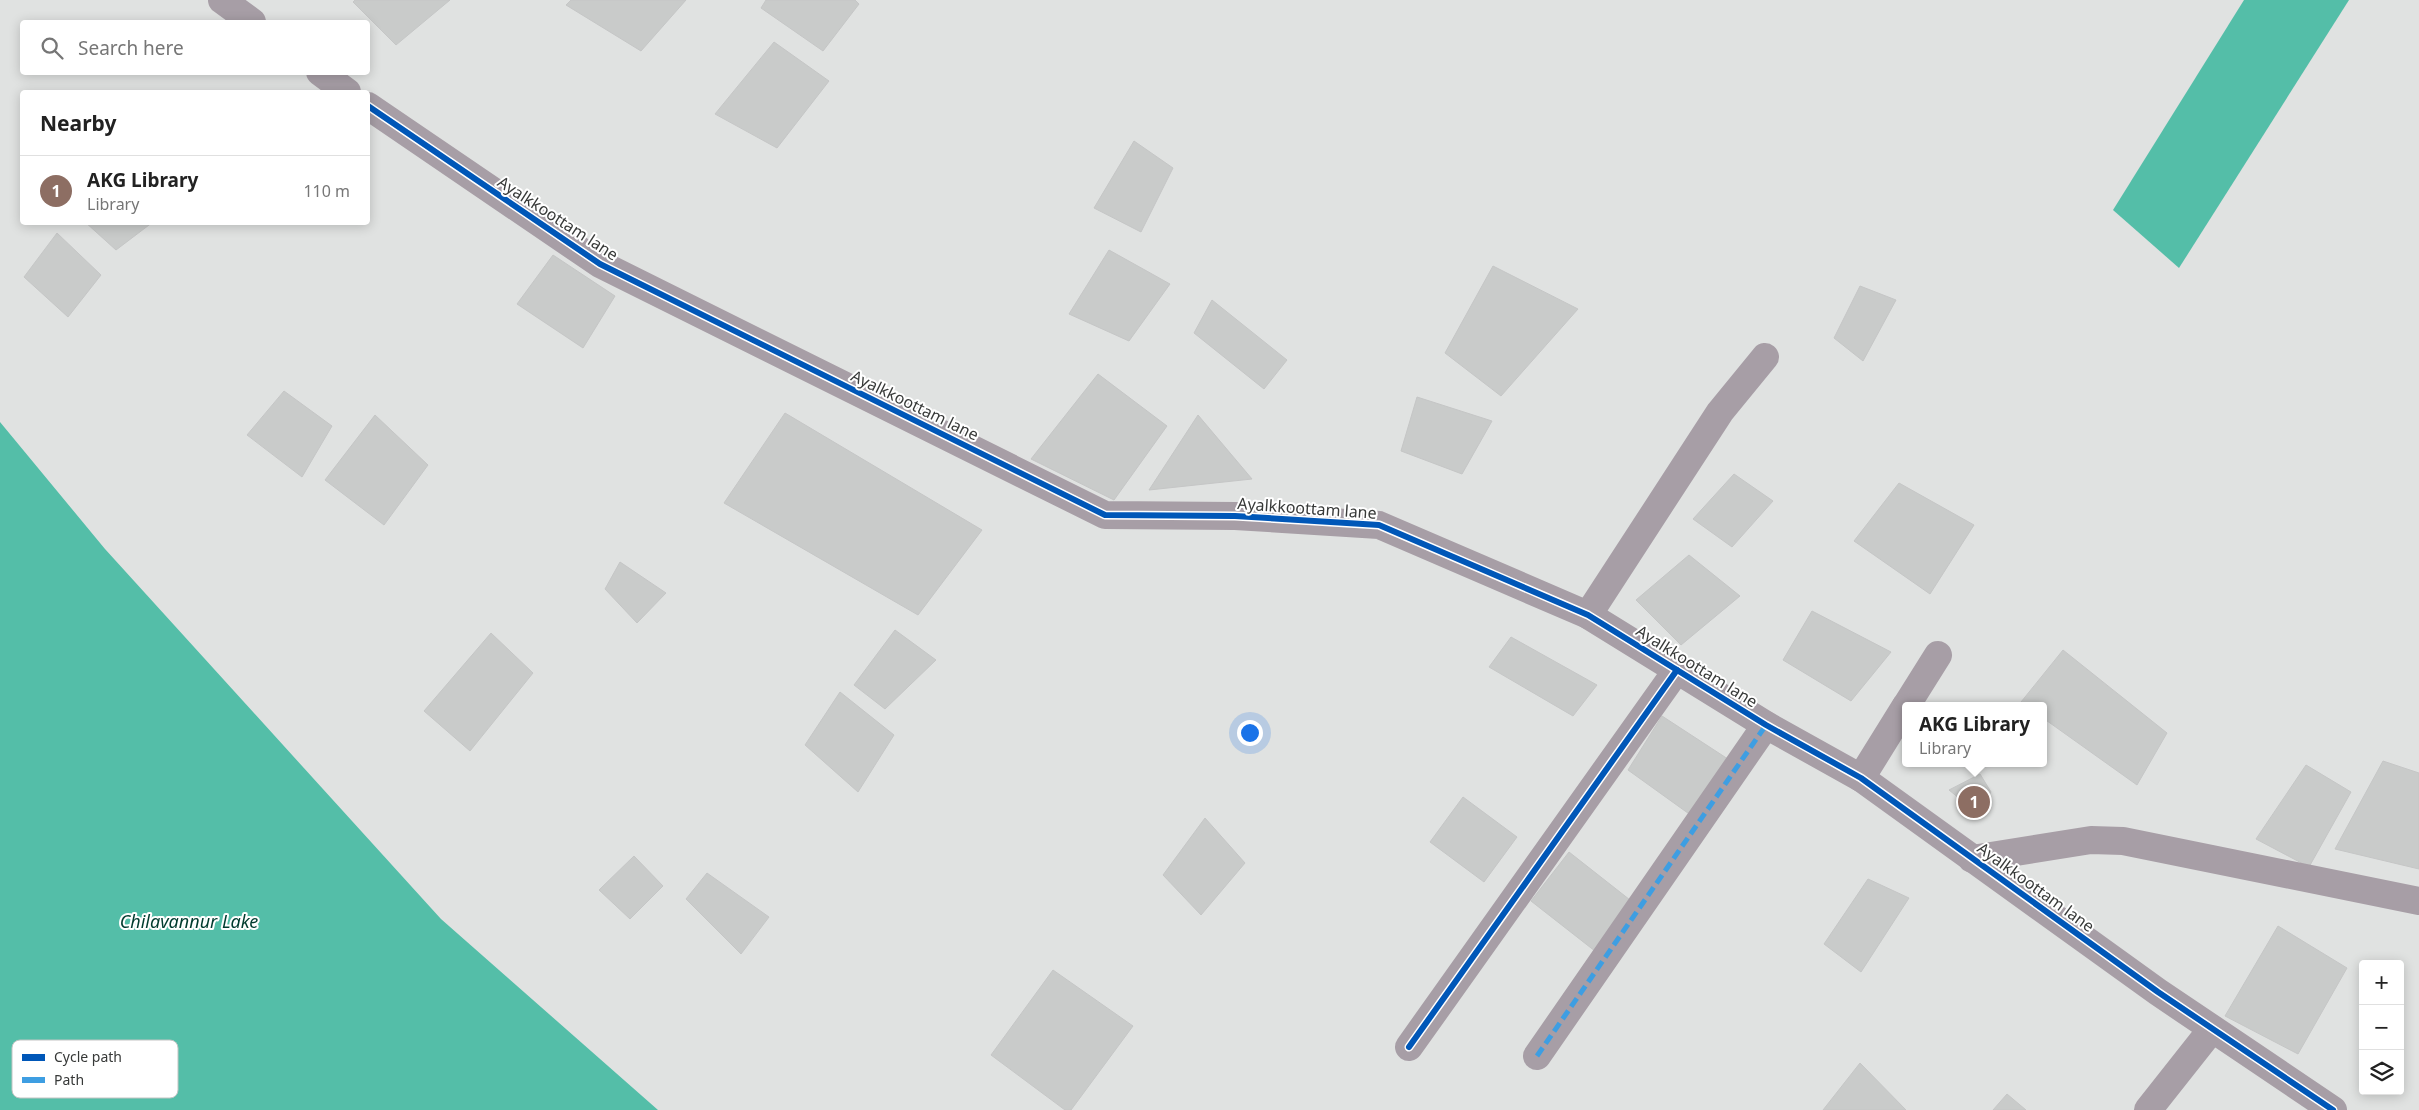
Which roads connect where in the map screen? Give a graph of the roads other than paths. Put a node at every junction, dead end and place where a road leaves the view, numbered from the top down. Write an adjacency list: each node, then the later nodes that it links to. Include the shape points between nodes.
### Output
1 (222, 0): 2 (street)
2 (249, 20)
3 (324, 75): 4 (street)
4 (345, 90)
5 (370, 107): 7 (street, Ayalkkoottam lane, via 600,264 1105,515 1235,516 1380,525)
6 (1765, 357): 7 (street, via 1720,412)
7 (1588, 615): 9 (street, Ayalkkoottam lane)
8 (1938, 655): 10 (street)
9 (1676, 670): 12 (street, Ayalkkoottam lane); 17 (street)
10 (1909, 702)
11 (1902, 712): 13 (street)
12 (1766, 725): 13 (street, Ayalkkoottam lane); 18 (street)
13 (1861, 778): 14 (street, Ayalkkoottam lane)
14 (1972, 859): 15 (street, via 2091,840 2123,841); 16 (street, Ayalkkoottam lane)
15 (2419, 902)
16 (2212, 1029): 19 (street); 20 (street, Ayalkkoottam lane)
17 (1409, 1047)
18 (1537, 1056)
19 (2148, 1110)
20 (2333, 1110)

